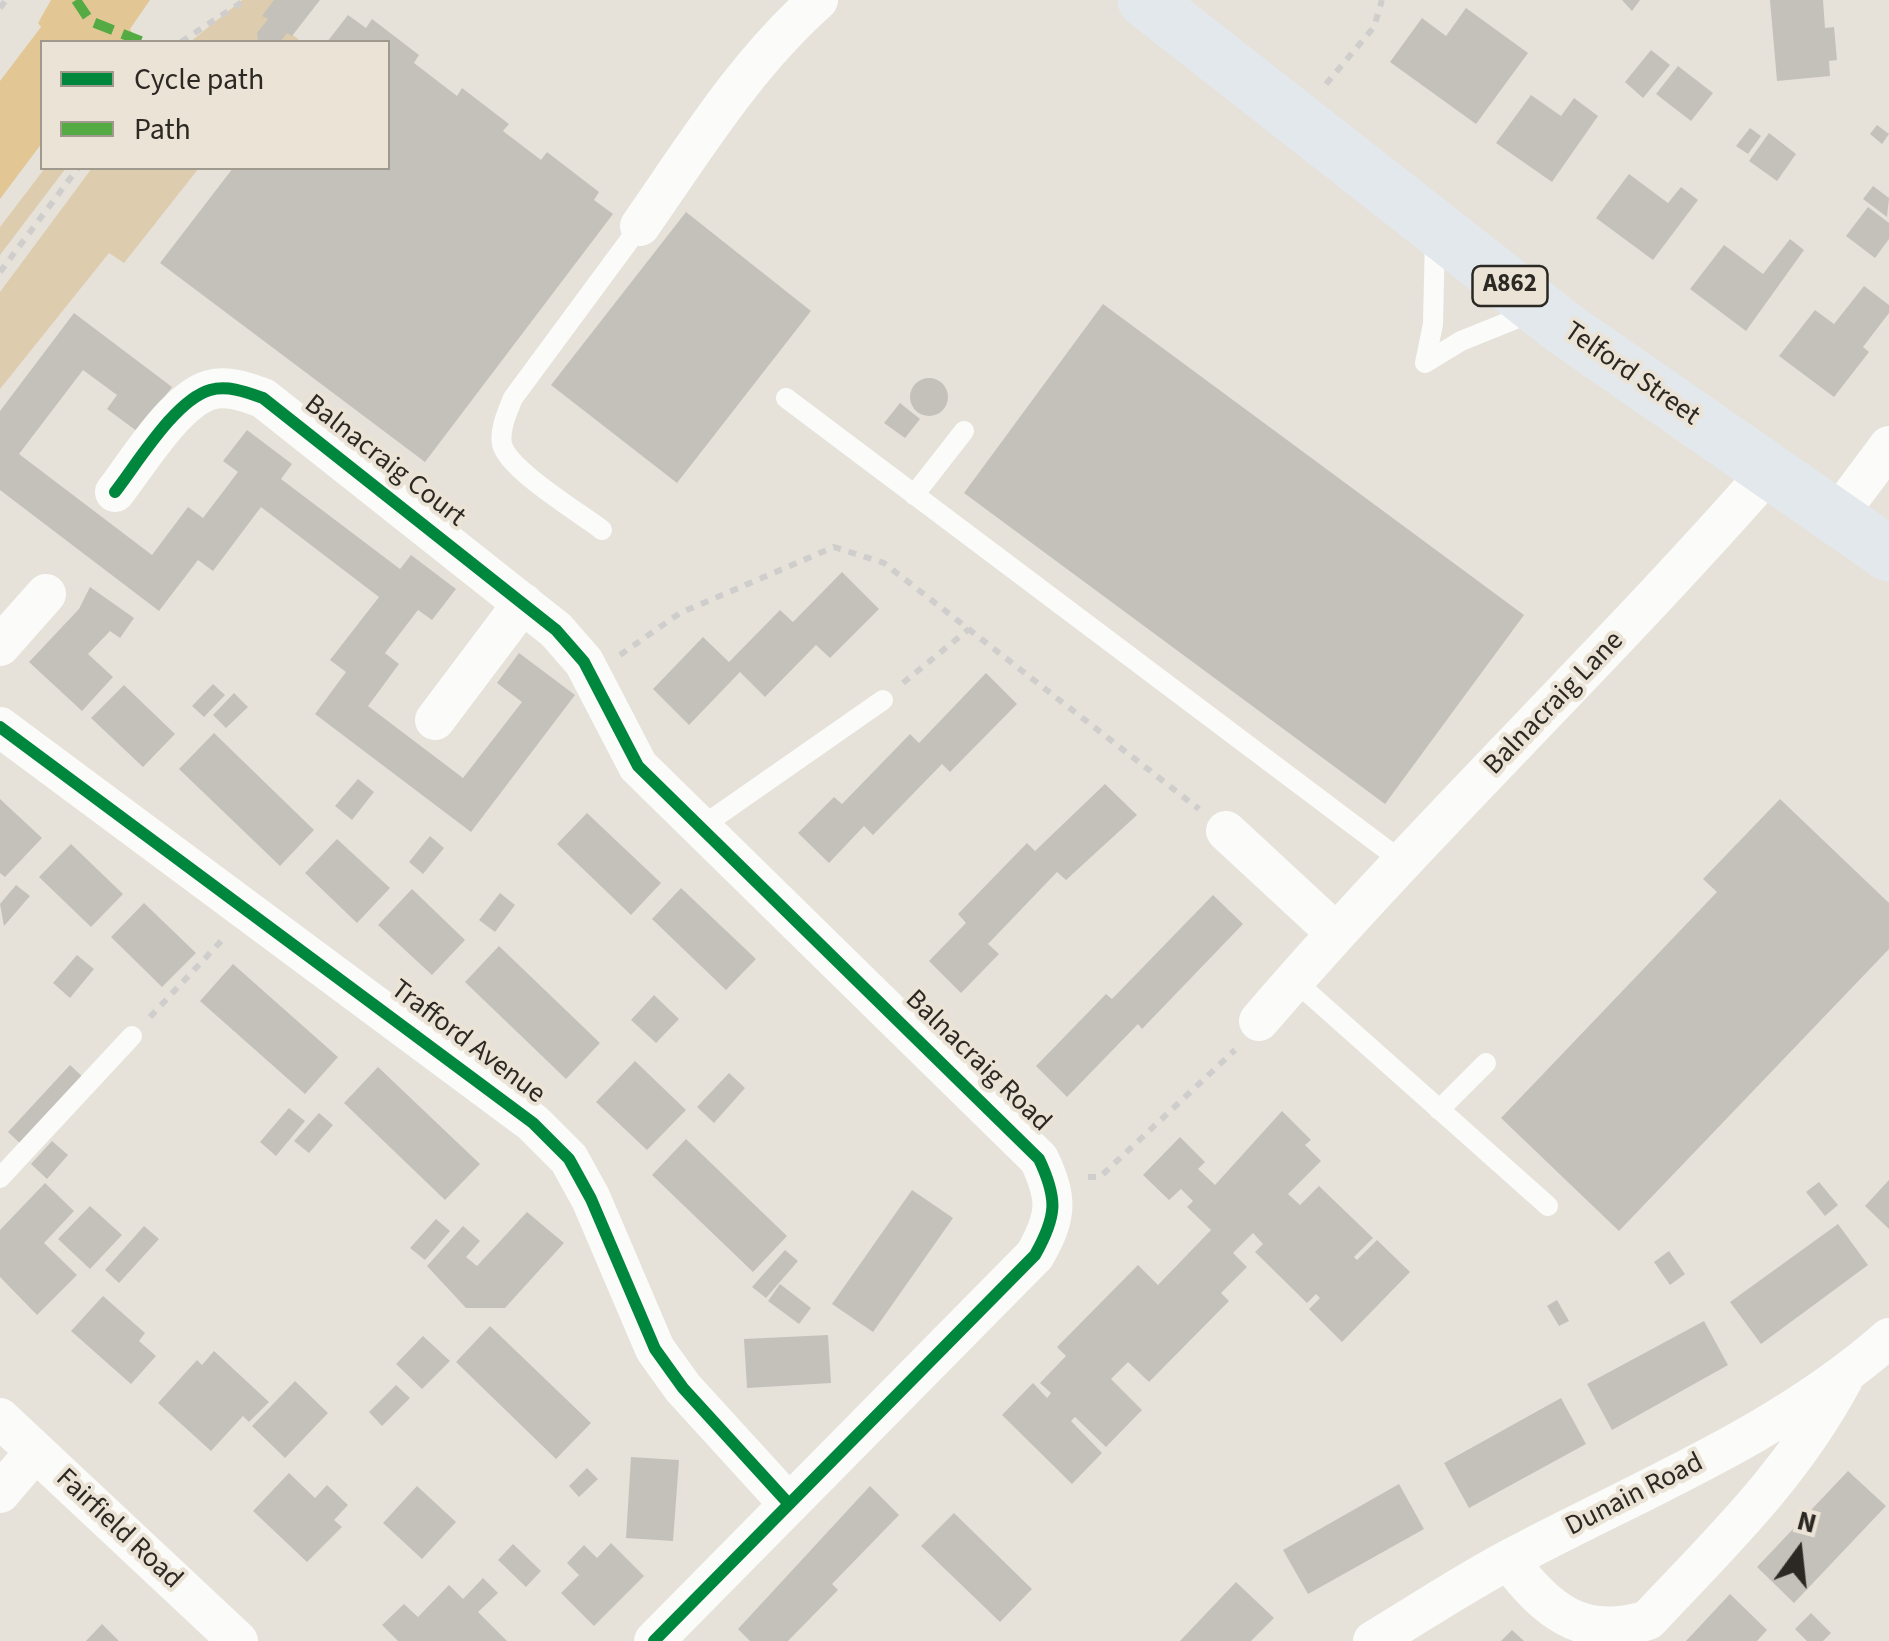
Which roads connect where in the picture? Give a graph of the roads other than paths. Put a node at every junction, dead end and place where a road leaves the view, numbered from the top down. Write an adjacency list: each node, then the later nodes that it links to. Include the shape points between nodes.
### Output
1 (818, 0): 3 (street, via 778,35)
2 (1144, 0): 4 (main road, Telford Street / A862)
3 (640, 226): 13 (lane, via 513,398 504,422 502,444 512,462)
4 (1435, 228): 5 (main road, Telford Street / A862); 5 (lane, via 1425,363)
5 (1539, 310): 9 (main road, Telford Street / A862)
6 (786, 398): 11 (lane)
7 (964, 431): 11 (lane)
8 (1889, 446): 12 (street)
9 (1769, 471): 12 (main road, Telford Street / A862); 24 (street, Balnacraig Lane, via 1657,598)
10 (115, 492): 16 (street, Balnacraig Court, via 184,404 210,390 237,389 263,398)
11 (914, 495): 24 (lane)
12 (1836, 517): 14 (main road, Telford Street / A862)
13 (602, 530)
14 (1889, 554)
15 (46, 594): 17 (street)
16 (523, 603): 18 (street, Balnacraig Court, via 556,630); 20 (street)
17 (0, 646)
18 (599, 691): 22 (street, Balnacraig Road, via 638,766)
19 (883, 700): 22 (lane)
20 (436, 720)
21 (0, 726): 38 (street, Trafford Avenue, via 533,1123 569,1159 591,1198 655,1349 682,1388)
22 (701, 827): 38 (street, Balnacraig Road, via 1040,1159 1054,1192 1051,1226 1036,1254)
23 (1226, 831): 25 (street)
24 (1403, 862): 25 (street, Balnacraig Lane)
25 (1335, 932): 26 (street, Balnacraig Lane)
26 (1294, 980): 27 (street, Balnacraig Lane); 30 (lane)
27 (1259, 1021)
28 (132, 1036): 31 (lane)
29 (1486, 1063): 30 (lane)
30 (1439, 1110): 32 (lane)
31 (0, 1178)
32 (1548, 1206)
33 (1889, 1338): 34 (street, Dunain Road)
34 (1843, 1380): 39 (street, Dunain Road, via 1712,1458); 39 (street, via 1787,1471 1648,1620 1624,1634 1573,1628 1552,1615)
35 (0, 1418): 36 (street, Fairfield Road)
36 (35, 1452): 37 (street); 40 (street, Fairfield Road)
37 (0, 1493)
38 (788, 1503): 41 (street, Balnacraig Road)
39 (1508, 1560): 42 (street, Dunain Road)
40 (238, 1641)
41 (654, 1641)
42 (1373, 1641)

